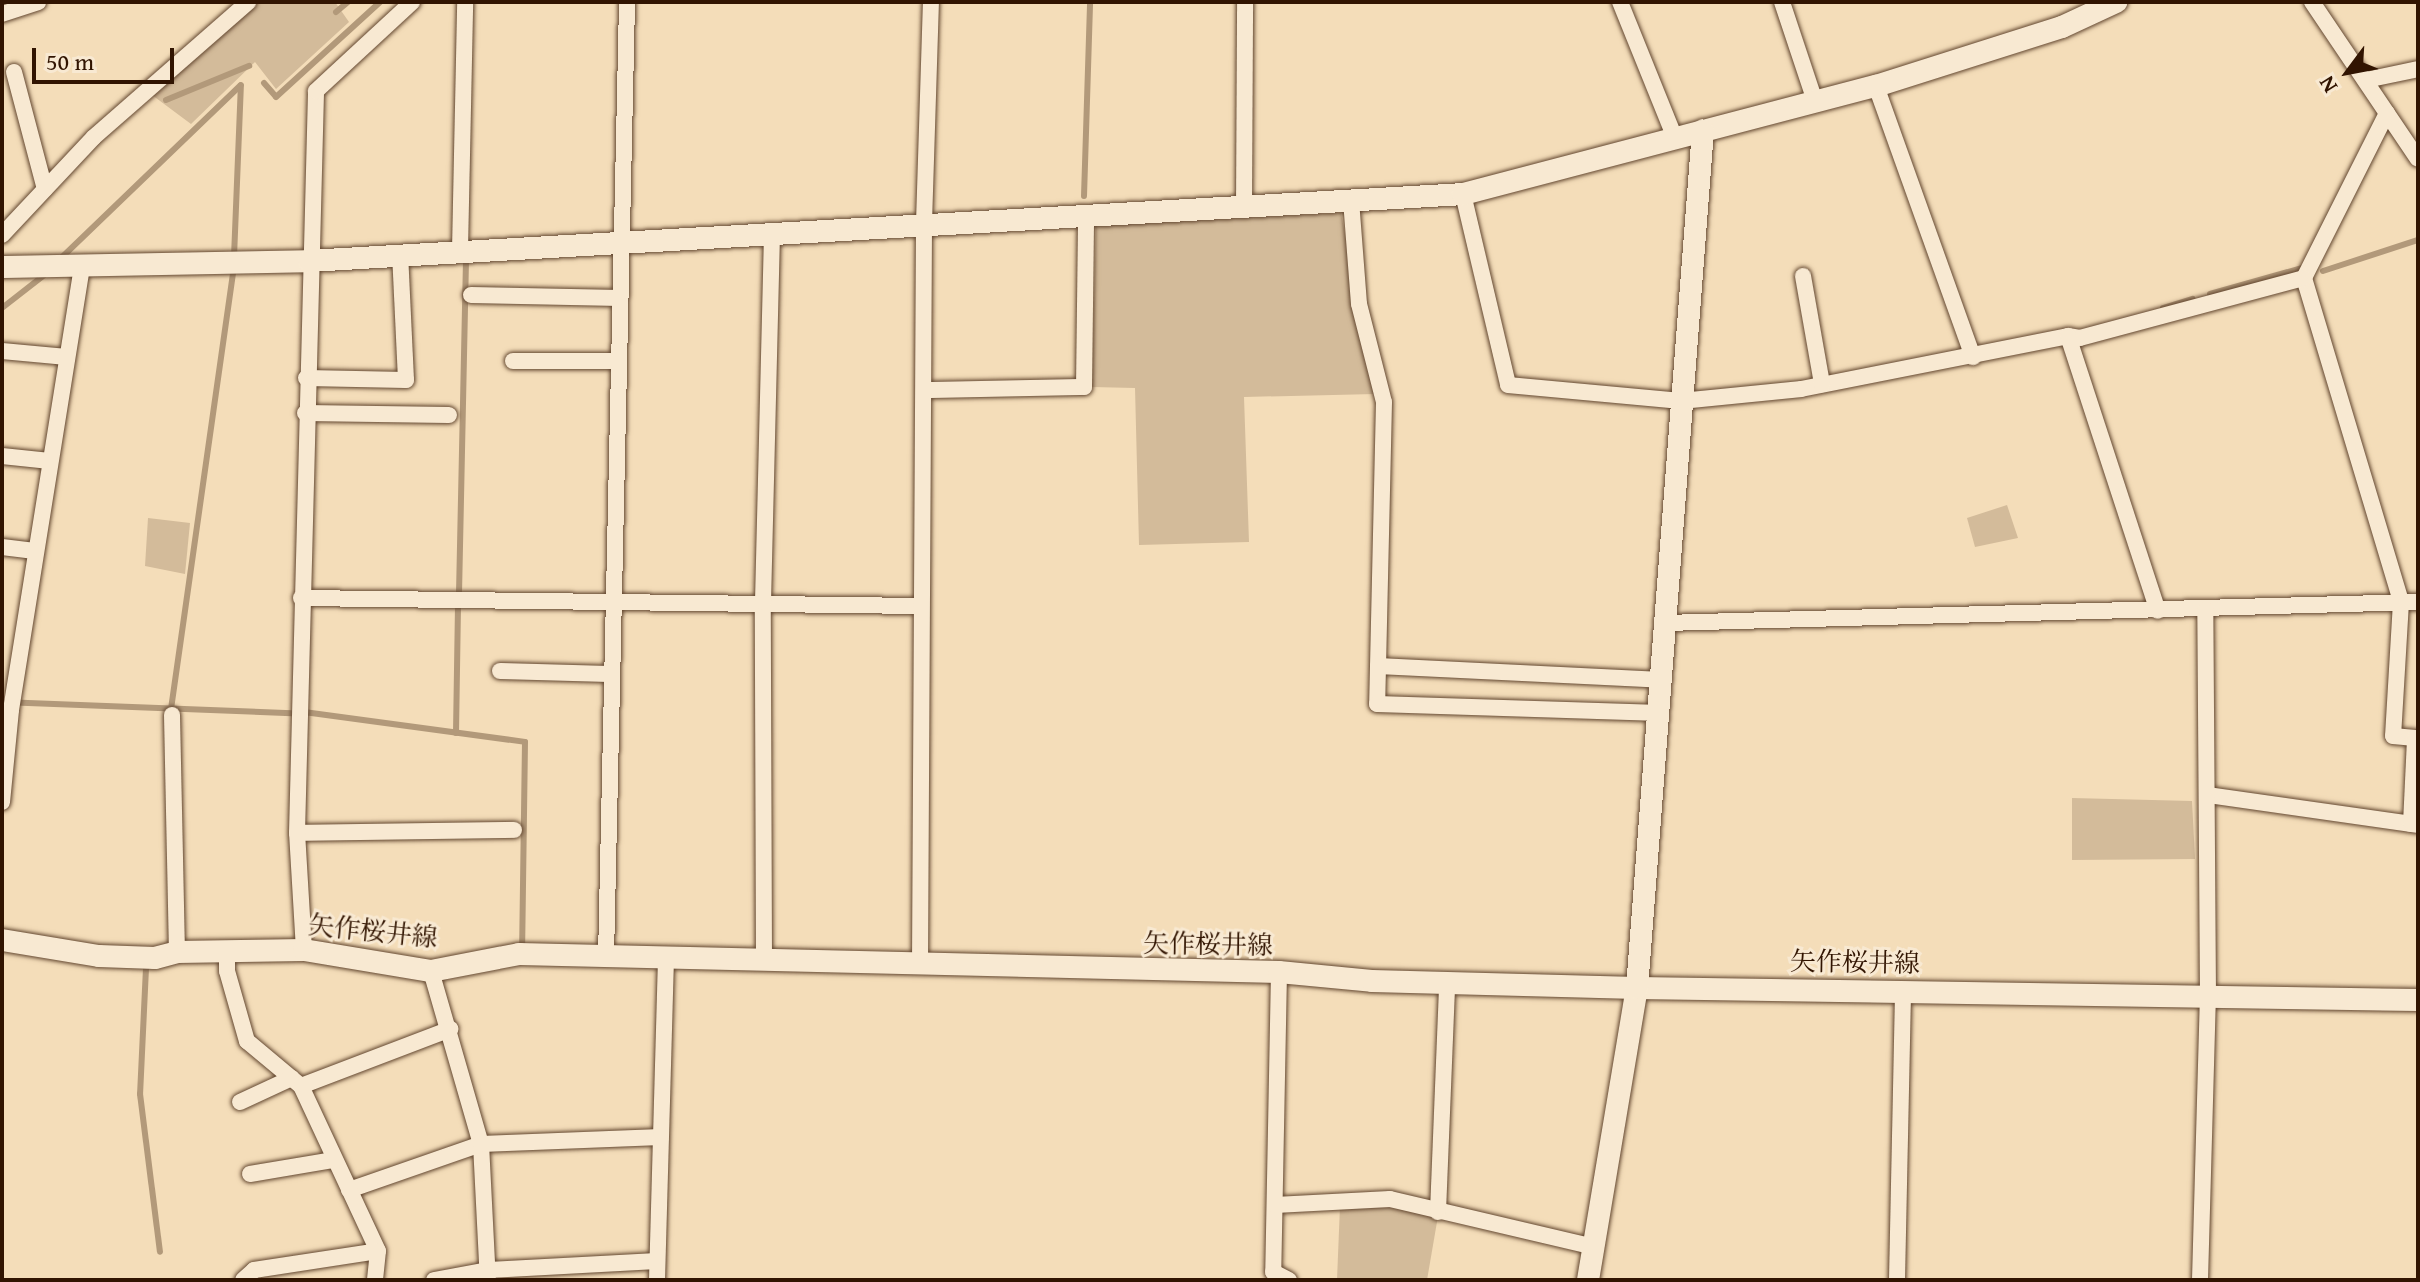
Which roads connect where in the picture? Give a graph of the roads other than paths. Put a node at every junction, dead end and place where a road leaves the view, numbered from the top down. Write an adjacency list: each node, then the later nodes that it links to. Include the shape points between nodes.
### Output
1 (38, 2): 12 (street)
2 (248, 2): 22 (street, via 94,137)
3 (412, 2): 33 (street, via 316,91)
4 (465, 2): 31 (street)
5 (627, 2): 30 (street)
6 (931, 2): 27 (street)
7 (1245, 2): 25 (street)
8 (1620, 2): 20 (street)
9 (1782, 2): 17 (street)
10 (2116, 2): 16 (street, via 2062,27)
11 (2312, 2): 15 (street)
12 (2, 14)
13 (2418, 69): 15 (street)
14 (14, 72): 22 (street)
15 (2366, 80): 18 (street)
16 (1876, 86): 17 (street); 43 (street)
17 (1815, 101): 19 (street)
18 (2387, 113): 21 (street); 37 (street)
19 (1703, 131): 20 (street); 49 (street)
20 (1675, 138): 23 (street)
21 (2418, 159)
22 (45, 189): 29 (street)
23 (1463, 194): 24 (street); 49 (street, via 1508,385)
24 (1351, 200): 25 (street); 64 (street, via 1359,304 1384,402)
25 (1244, 209): 26 (street)
26 (1086, 216): 27 (street); 48 (street, via 1084,387)
27 (924, 223): 28 (street); 48 (street)
28 (772, 231): 30 (street); 58 (street)
29 (2, 235)
30 (622, 239): 31 (street); 39 (street)
31 (460, 250): 32 (street)
32 (400, 254): 33 (street); 46 (street, via 406,380)
33 (309, 261): 35 (street); 46 (street)
34 (2, 267): 35 (street)
35 (82, 269): 42 (street)
36 (1803, 276): 47 (street)
37 (2304, 278): 40 (street, via 2080,338); 59 (street)
38 (471, 295): 39 (street)
39 (620, 298): 45 (street)
40 (2068, 336): 43 (street); 62 (street)
41 (2, 351): 42 (street)
42 (67, 357): 53 (street)
43 (1973, 357): 47 (street)
44 (513, 361): 45 (street)
45 (619, 361): 57 (street)
46 (306, 378): 50 (street)
47 (1822, 384): 49 (street)
48 (927, 390): 60 (street)
49 (1681, 401): 63 (street)
50 (305, 413): 51 (street); 56 (street)
51 (449, 415)
52 (2, 456): 53 (street)
53 (50, 461): 55 (street)
54 (2, 547): 55 (street)
55 (35, 551): 72 (street)
56 (301, 598): 57 (street); 75 (street)
57 (612, 599): 58 (street); 66 (street)
58 (763, 602): 60 (street); 81 (street)
59 (2410, 602): 61 (street); 70 (street, via 2393,736)
60 (921, 606): 83 (street)
61 (2205, 610): 62 (street); 71 (street)
62 (2158, 611): 63 (street)
63 (1665, 623): 67 (street)
64 (1378, 666): 67 (street); 68 (street, via 1377,704)
65 (500, 671): 66 (street)
66 (610, 674): 80 (street)
67 (1662, 680): 68 (street)
68 (1661, 713): 87 (street)
69 (172, 715): 78 (street)
70 (2417, 738): 73 (street)
71 (2208, 795): 73 (street); 89 (street)
72 (2, 802)
73 (2414, 824)
74 (514, 830): 75 (street)
75 (297, 833): 77 (street)
76 (2, 940): 78 (street, 矢作桜井線, via 99,956 155,958)
77 (304, 950): 79 (street, 矢作桜井線); 84 (street, 矢作桜井線)
78 (177, 952): 79 (street, 矢作桜井線)
79 (227, 952): 92 (street, via 227,971 247,1041)
80 (606, 958): 82 (street, 矢作桜井線); 84 (street, 矢作桜井線, via 519,954)
81 (764, 959): 82 (street, 矢作桜井線); 83 (street, 矢作桜井線)
82 (666, 961): 94 (street)
83 (920, 965): 85 (street, 矢作桜井線)
84 (431, 971): 91 (street)
85 (1279, 972): 86 (street, 矢作桜井線); 99 (street)
86 (1447, 983): 87 (street, 矢作桜井線); 100 (street)
87 (1637, 988): 88 (street, 矢作桜井線); 101 (street)
88 (1903, 990): 89 (street, 矢作桜井線); 111 (street)
89 (2208, 996): 90 (street, 矢作桜井線); 112 (street)
90 (2418, 1000)
91 (450, 1029): 92 (street); 95 (street)
92 (296, 1082): 93 (street); 96 (street)
93 (240, 1102)
94 (661, 1137): 95 (street); 103 (street)
95 (481, 1144): 98 (street); 104 (street)
96 (334, 1160): 97 (street); 98 (street)
97 (250, 1174)
98 (349, 1190): 102 (street)
99 (1275, 1205): 100 (street, via 1390,1199); 109 (street, via 1273,1272)
100 (1438, 1212): 101 (street)
101 (1594, 1247): 110 (street)
102 (378, 1251): 105 (street, via 254,1270); 106 (street)
103 (657, 1261): 104 (street); 108 (street)
104 (489, 1275): 107 (street)
105 (243, 1280)
106 (375, 1280)
107 (434, 1280)
108 (657, 1280)
109 (1289, 1280)
110 (1588, 1280)
111 (1897, 1280)
112 (2200, 1280)

